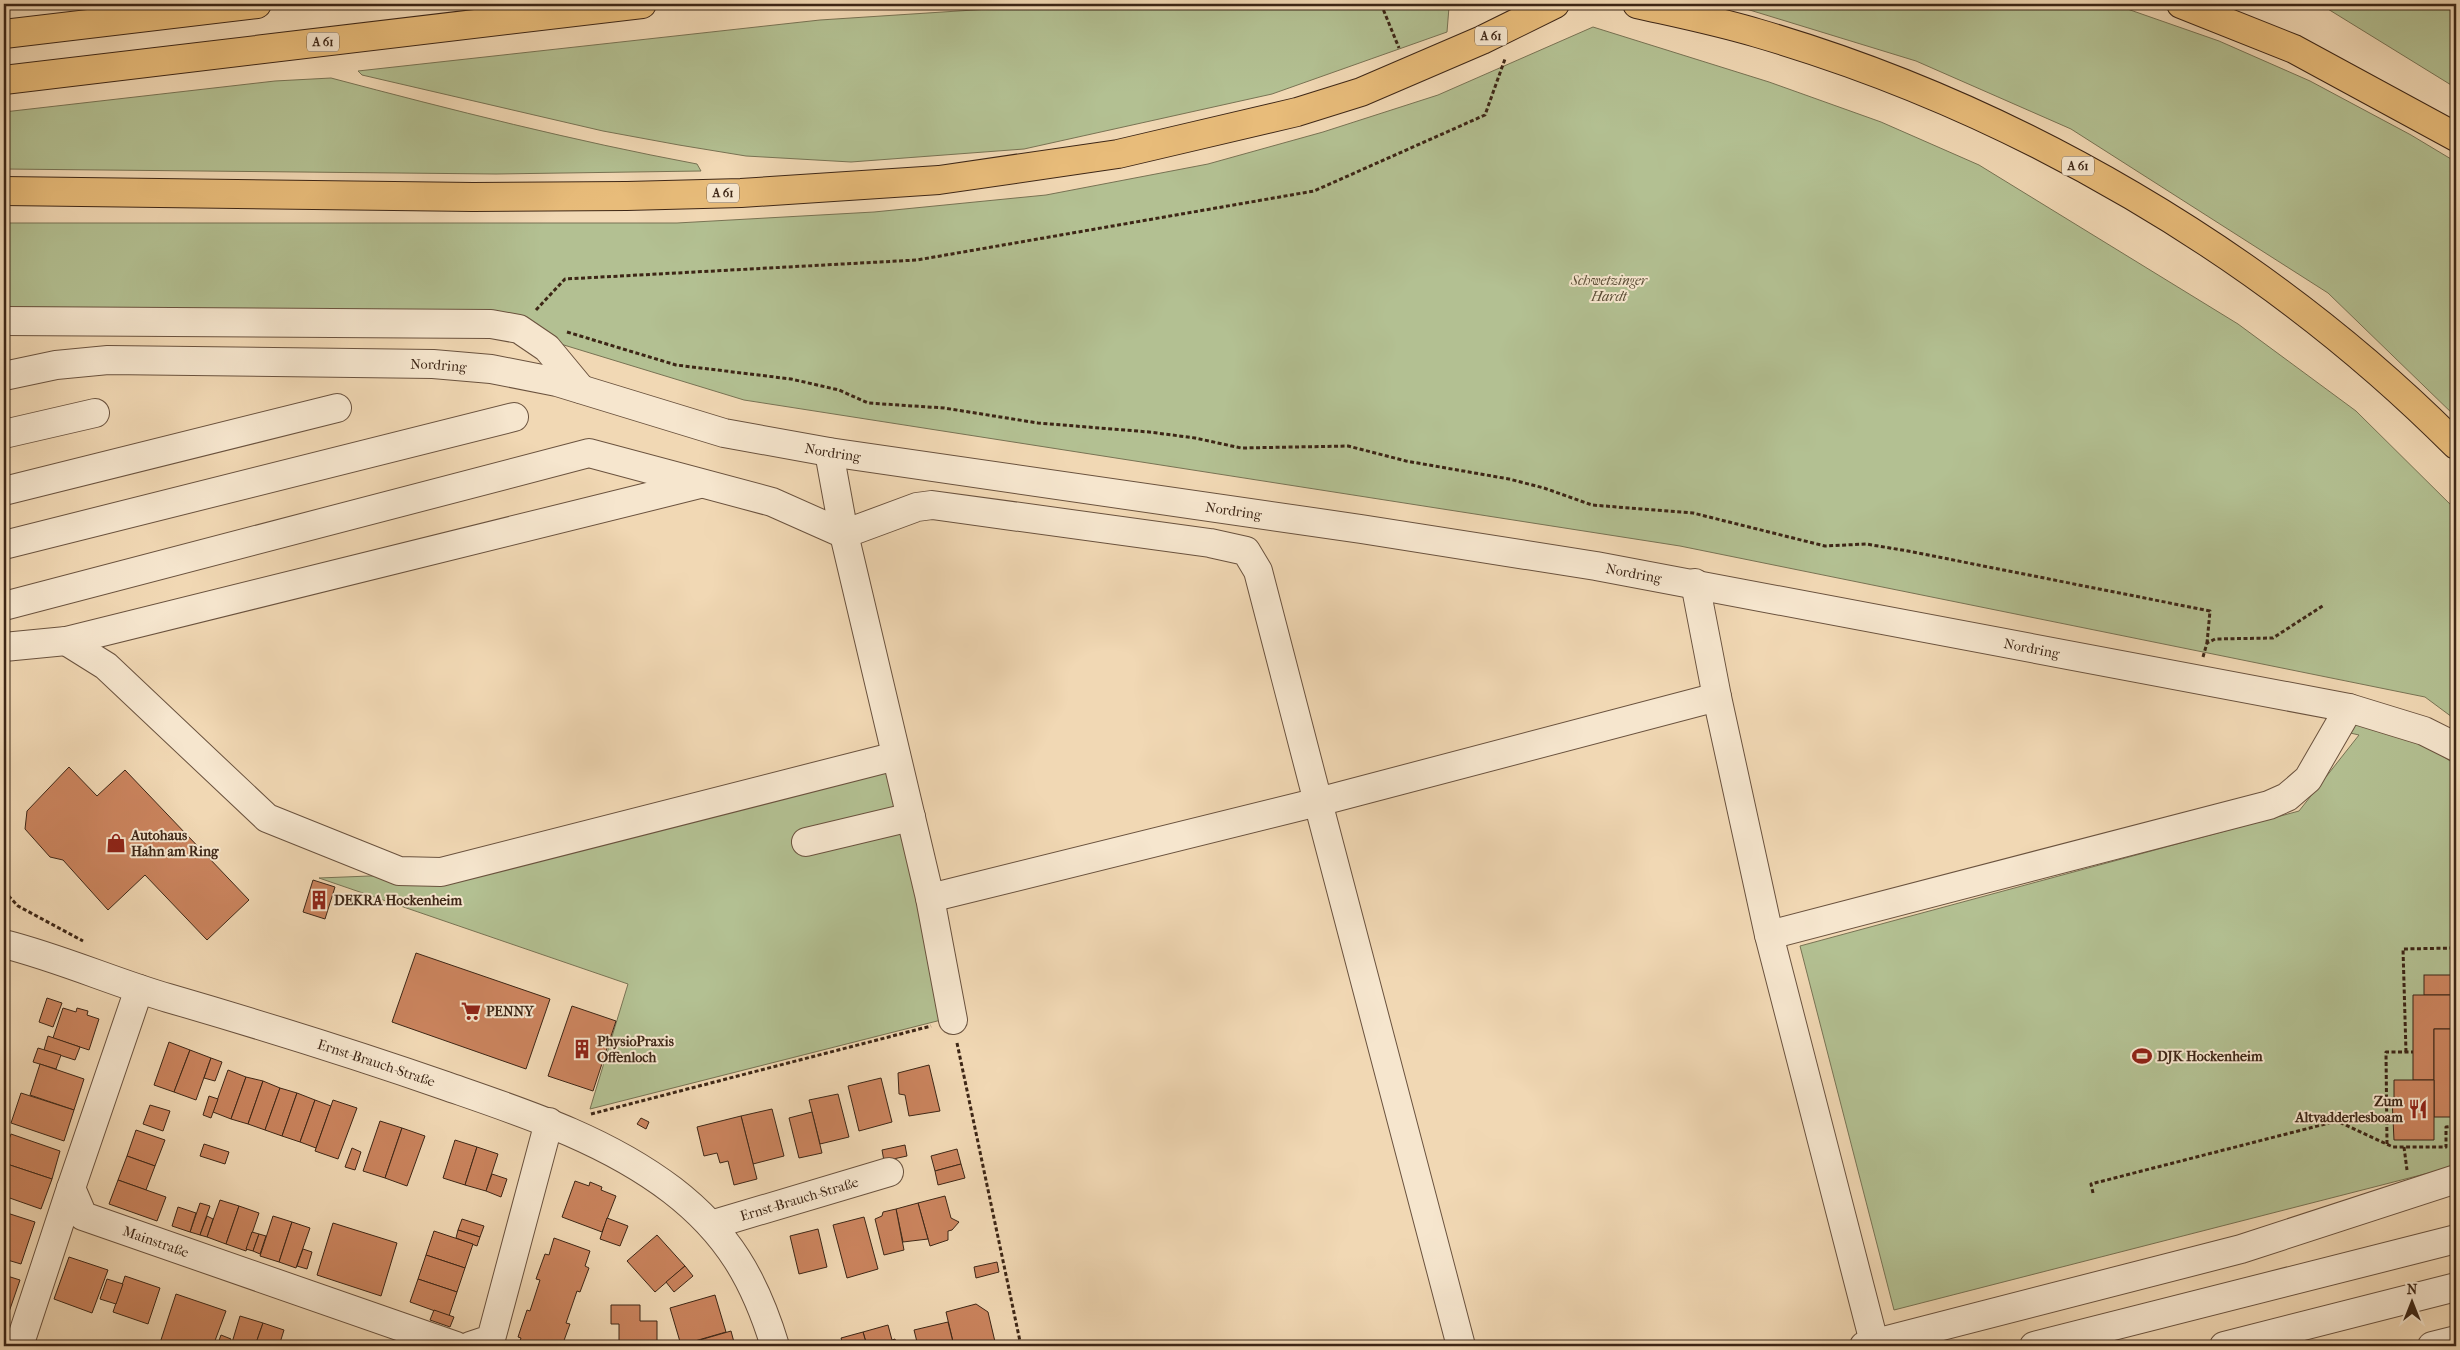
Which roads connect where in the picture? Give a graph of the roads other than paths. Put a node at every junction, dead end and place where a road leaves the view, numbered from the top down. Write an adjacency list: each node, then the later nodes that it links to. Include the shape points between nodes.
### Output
1 (257, 4): 6 (highway)
2 (642, 4): 7 (highway, A 61)
3 (1555, 4): 9 (highway, A 61, via 1482,40 1361,92 1296,112 1118,154 939,180 742,193 627,196)
4 (1637, 4): 17 (highway, A 61, via 1758,33 1840,60 1966,111 2109,182 2233,259 2375,370)
5 (2180, 4): 8 (highway, via 2294,49)
6 (4, 34)
7 (4, 80)
8 (2456, 137)
9 (4, 191)
10 (4, 321): 12 (street, via 491,324 519,329 547,348)
11 (4, 376): 12 (street, Nordring, via 56,365 108,360 393,363 491,369)
12 (581, 389): 18 (street, Nordring, via 724,433)
13 (336, 408): 20 (street)
14 (95, 413): 16 (street)
15 (514, 417): 22 (street)
16 (4, 434)
17 (2456, 445)
18 (829, 452): 21 (street); 23 (street, Nordring, via 1453,543)
19 (703, 484): 21 (street, via 772,502); 24 (street, via 589,453); 25 (street)
20 (4, 491)
21 (844, 534): 30 (street); 31 (street, via 917,507 932,505 1210,543 1246,551 1258,571)
22 (4, 545)
23 (1695, 583): 27 (street); 28 (street, Nordring)
24 (4, 606)
25 (66, 641): 26 (street); 30 (street, via 106,666 267,818 399,871 441,872)
26 (4, 647)
27 (1717, 697): 31 (street); 35 (street)
28 (2350, 708): 29 (street, Nordring, via 2424,731); 35 (street, via 2308,779 2287,797 2269,805)
29 (2456, 747)
30 (896, 756): 32 (street)
31 (1318, 802): 34 (street); 52 (street)
32 (911, 817): 33 (street); 34 (street)
33 (806, 842)
34 (930, 898): 38 (street)
35 (1769, 935): 48 (street)
36 (9, 944): 37 (street, Ernst-Brauch-Straße)
37 (139, 989): 39 (street, Ernst-Brauch-Straße, via 314,1040); 42 (street)
38 (953, 1020)
39 (549, 1122): 43 (street, Ernst-Brauch-Straße, via 630,1161); 47 (street)
40 (889, 1172): 43 (street, Ernst-Brauch-Straße)
41 (2456, 1179): 48 (street, via 2241,1248)
42 (71, 1188): 49 (street); 50 (street, Mainstraße, via 83,1216)
43 (711, 1225): 51 (street, Ernst-Brauch-Straße, via 745,1269)
44 (2456, 1239): 53 (street)
45 (2456, 1287): 54 (street)
46 (2456, 1340): 55 (street)
47 (483, 1344)
48 (1871, 1345)
49 (19, 1346)
50 (456, 1346)
51 (775, 1346)
52 (1461, 1346)
53 (2034, 1346)
54 (2224, 1346)
55 (2432, 1346)

